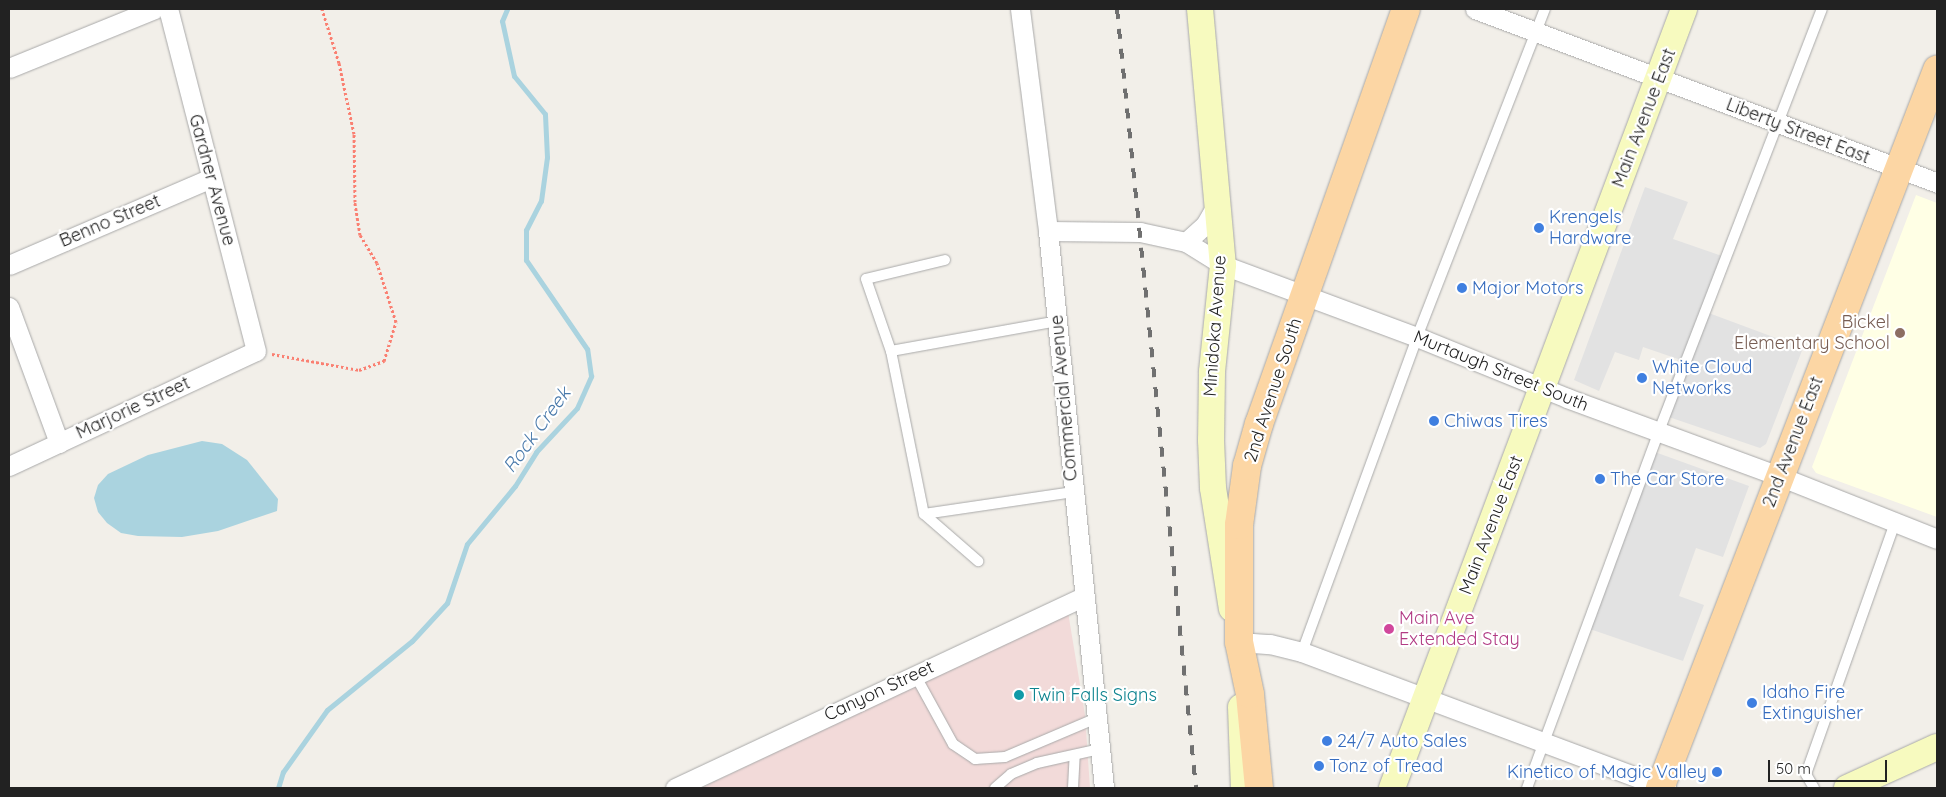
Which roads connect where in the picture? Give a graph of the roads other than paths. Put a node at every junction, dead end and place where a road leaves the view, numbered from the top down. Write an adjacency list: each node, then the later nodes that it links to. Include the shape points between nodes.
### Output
1 (154, 9): 11 (street)
2 (168, 9): 16 (street, Gardner Avenue)
3 (1020, 9): 19 (street, Commercial Avenue)
4 (1200, 9): 18 (street, Minidoka Avenue)
5 (1406, 9): 24 (main road, 2nd Avenue South)
6 (1475, 9): 10 (street, Liberty Street East)
7 (1546, 9): 10 (lane)
8 (1684, 9): 13 (street, Main Avenue East)
9 (1822, 9): 14 (lane)
10 (1537, 32): 13 (street, Liberty Street East); 27 (lane)
11 (9, 68)
12 (1937, 70): 15 (main road, 2nd Avenue East)
13 (1658, 78): 14 (street, Liberty Street East); 30 (street, Main Avenue East)
14 (1778, 123): 15 (street, Liberty Street East); 31 (lane)
15 (1900, 169): 17 (street, Liberty Street East); 34 (main road, 2nd Avenue East)
16 (212, 178): 22 (street, Benno Street); 28 (street, Gardner Avenue)
17 (1937, 184)
18 (1217, 204): 20 (street, via 1205,226); 23 (street, Minidoka Avenue)
19 (1048, 230): 20 (street, via 1140,232); 26 (street, Commercial Avenue)
20 (1186, 242): 23 (street, Murtaugh Street South)
21 (945, 260): 29 (lane, via 866,279)
22 (9, 264)
23 (1222, 265): 24 (street, Murtaugh Street South); 41 (street, Minidoka Avenue, via 1212,372 1211,440 1223,560)
24 (1304, 296): 27 (street, Murtaugh Street South); 41 (main road, 2nd Avenue South, via 1247,466 1239,525)
25 (9, 307): 32 (street)
26 (1057, 321): 29 (lane); 35 (street, Commercial Avenue)
27 (1417, 337): 30 (street, Murtaugh Street South); 42 (lane)
28 (256, 351): 32 (street, Marjorie Street)
29 (890, 351): 36 (lane)
30 (1543, 388): 31 (street, Murtaugh Street South); 45 (street, Main Avenue East)
31 (1660, 431): 34 (street, Murtaugh Street South); 47 (lane)
32 (59, 443): 33 (street, Marjorie Street)
33 (9, 466)
34 (1779, 476): 37 (street, Murtaugh Street South); 60 (main road, 2nd Avenue East)
35 (1073, 492): 36 (lane); 40 (street, Commercial Avenue)
36 (924, 514): 39 (lane)
37 (1895, 522): 38 (street, Murtaugh Street South); 61 (lane, via 1806,774)
38 (1937, 539)
39 (978, 561)
40 (1084, 596): 43 (street, Canyon Street); 46 (street, Commercial Avenue)
41 (1240, 649): 42 (street, via 1270,644); 44 (main road, 2nd Avenue South); 55 (street, Minidoka Avenue)
42 (1302, 652): 45 (street)
43 (914, 674): 46 (lane, via 953,744 975,759 1005,757); 51 (street, Canyon Street)
44 (1250, 694): 56 (main road, 2nd Avenue South); 57 (street)
45 (1425, 700): 47 (street); 58 (street, Main Avenue East)
46 (1097, 718): 49 (street, Commercial Avenue)
47 (1544, 745): 59 (lane); 60 (street)
48 (1937, 747): 62 (street)
49 (1100, 749): 50 (lane); 54 (street, Commercial Avenue)
50 (1074, 755): 52 (lane, via 1037,763 1011,774); 53 (lane)
51 (675, 788)
52 (995, 788)
53 (1073, 788)
54 (1104, 788)
55 (1244, 788)
56 (1258, 788)
57 (1271, 788)
58 (1392, 788)
59 (1527, 788)
60 (1663, 788)
61 (1814, 788)
62 (1847, 788)

